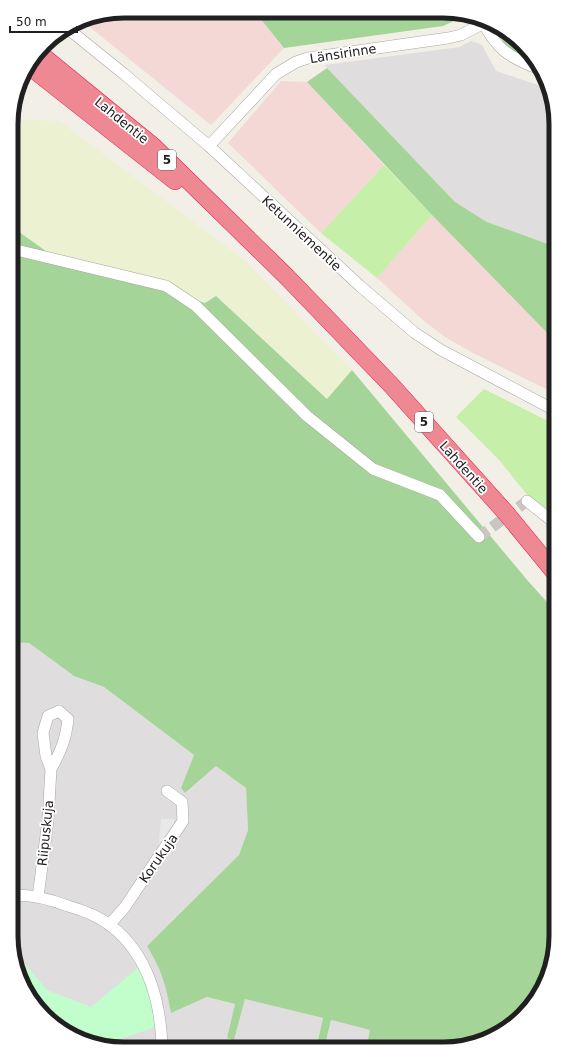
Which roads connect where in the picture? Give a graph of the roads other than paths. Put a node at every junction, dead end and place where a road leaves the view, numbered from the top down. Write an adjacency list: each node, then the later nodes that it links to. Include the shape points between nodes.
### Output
1 (479, 25): 7 (street, Länsirinne, via 461,35 448,38 308,58 296,62 276,74)
2 (486, 27): 5 (street, via 506,54)
3 (72, 32): 7 (street, Ketunniementie)
4 (43, 56): 9 (highway, Lahdentie / 5, via 153,146)
5 (531, 65)
6 (33, 69): 9 (highway, Lahdentie / 5, via 205,206)
7 (208, 146): 10 (street, Ketunniementie, via 415,333 441,350)
8 (18, 250): 13 (street, via 166,286 196,306 307,416 373,469 440,495)
9 (286, 277): 14 (highway, Lahdentie / 5, via 392,386 506,513)
10 (549, 407)
11 (527, 501): 12 (street)
12 (549, 518)
13 (479, 537)
14 (549, 565)
15 (51, 769): 18 (street, Riipuskuja, via 48,820)
16 (167, 791): 19 (street, Korukuja, via 182,802 184,821 125,907)
17 (18, 895): 18 (street)
18 (38, 897): 19 (street, via 83,911)
19 (109, 925): 20 (street, via 134,950 150,980 158,1005)
20 (161, 1042)

